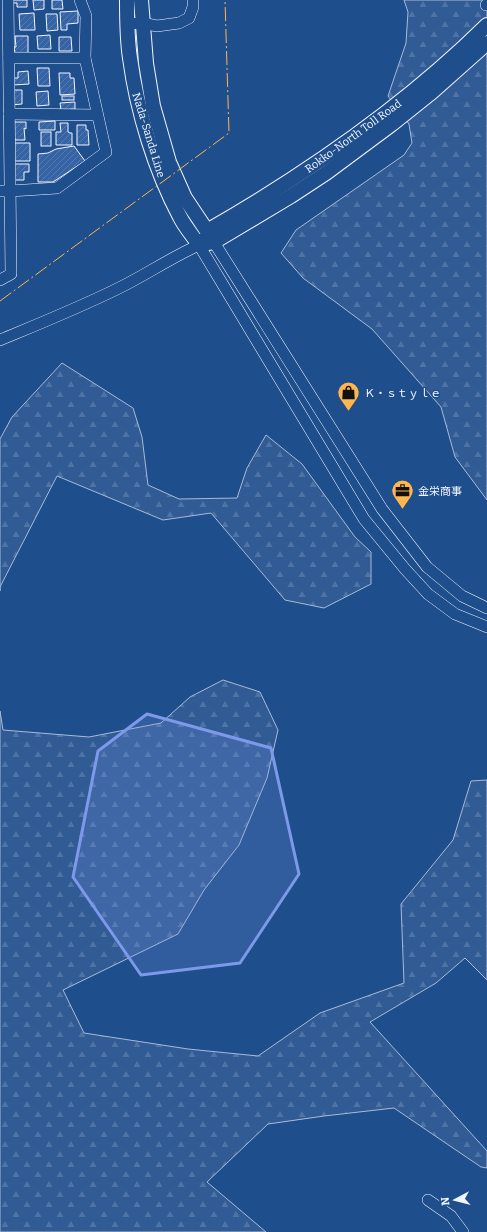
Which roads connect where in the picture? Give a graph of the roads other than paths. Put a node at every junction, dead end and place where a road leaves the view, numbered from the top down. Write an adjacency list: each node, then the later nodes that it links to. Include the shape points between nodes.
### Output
1 (8, 0): 10 (street)
2 (80, 0): 11 (street, via 86,16)
3 (127, 0): 7 (main road, Nada-Sanda Line)
4 (141, 0): 6 (main road, Nada-Sanda Line)
5 (193, 0): 6 (street, via 189,18 178,23 157,26)
6 (142, 23): 7 (street); 15 (main road, Nada-Sanda Line, via 153,106 169,162 185,198)
7 (127, 24): 16 (main road, Nada-Sanda Line, via 139,107 150,145 163,182)
8 (487, 25): 15 (main road, Rokko-North Toll Road, via 465,48 376,121)
9 (487, 43): 15 (main road, Rokko-North Toll Road, via 392,124 338,164 291,196)
10 (9, 58): 11 (street); 12 (street)
11 (85, 58): 13 (street)
12 (9, 114): 13 (street); 14 (street)
13 (97, 115): 14 (street, via 106,152 57,188)
14 (5, 191): 17 (street, via 11,274)
15 (210, 236): 16 (main road); 19 (street, via 382,510 428,567 462,596)
16 (199, 245): 18 (street, via 71,311); 20 (street, via 364,519 428,594 455,614)
17 (0, 280)
18 (0, 340)
19 (487, 608)
20 (487, 627)
21 (428, 1200): 22 (street, via 451,1216)
22 (463, 1232)

